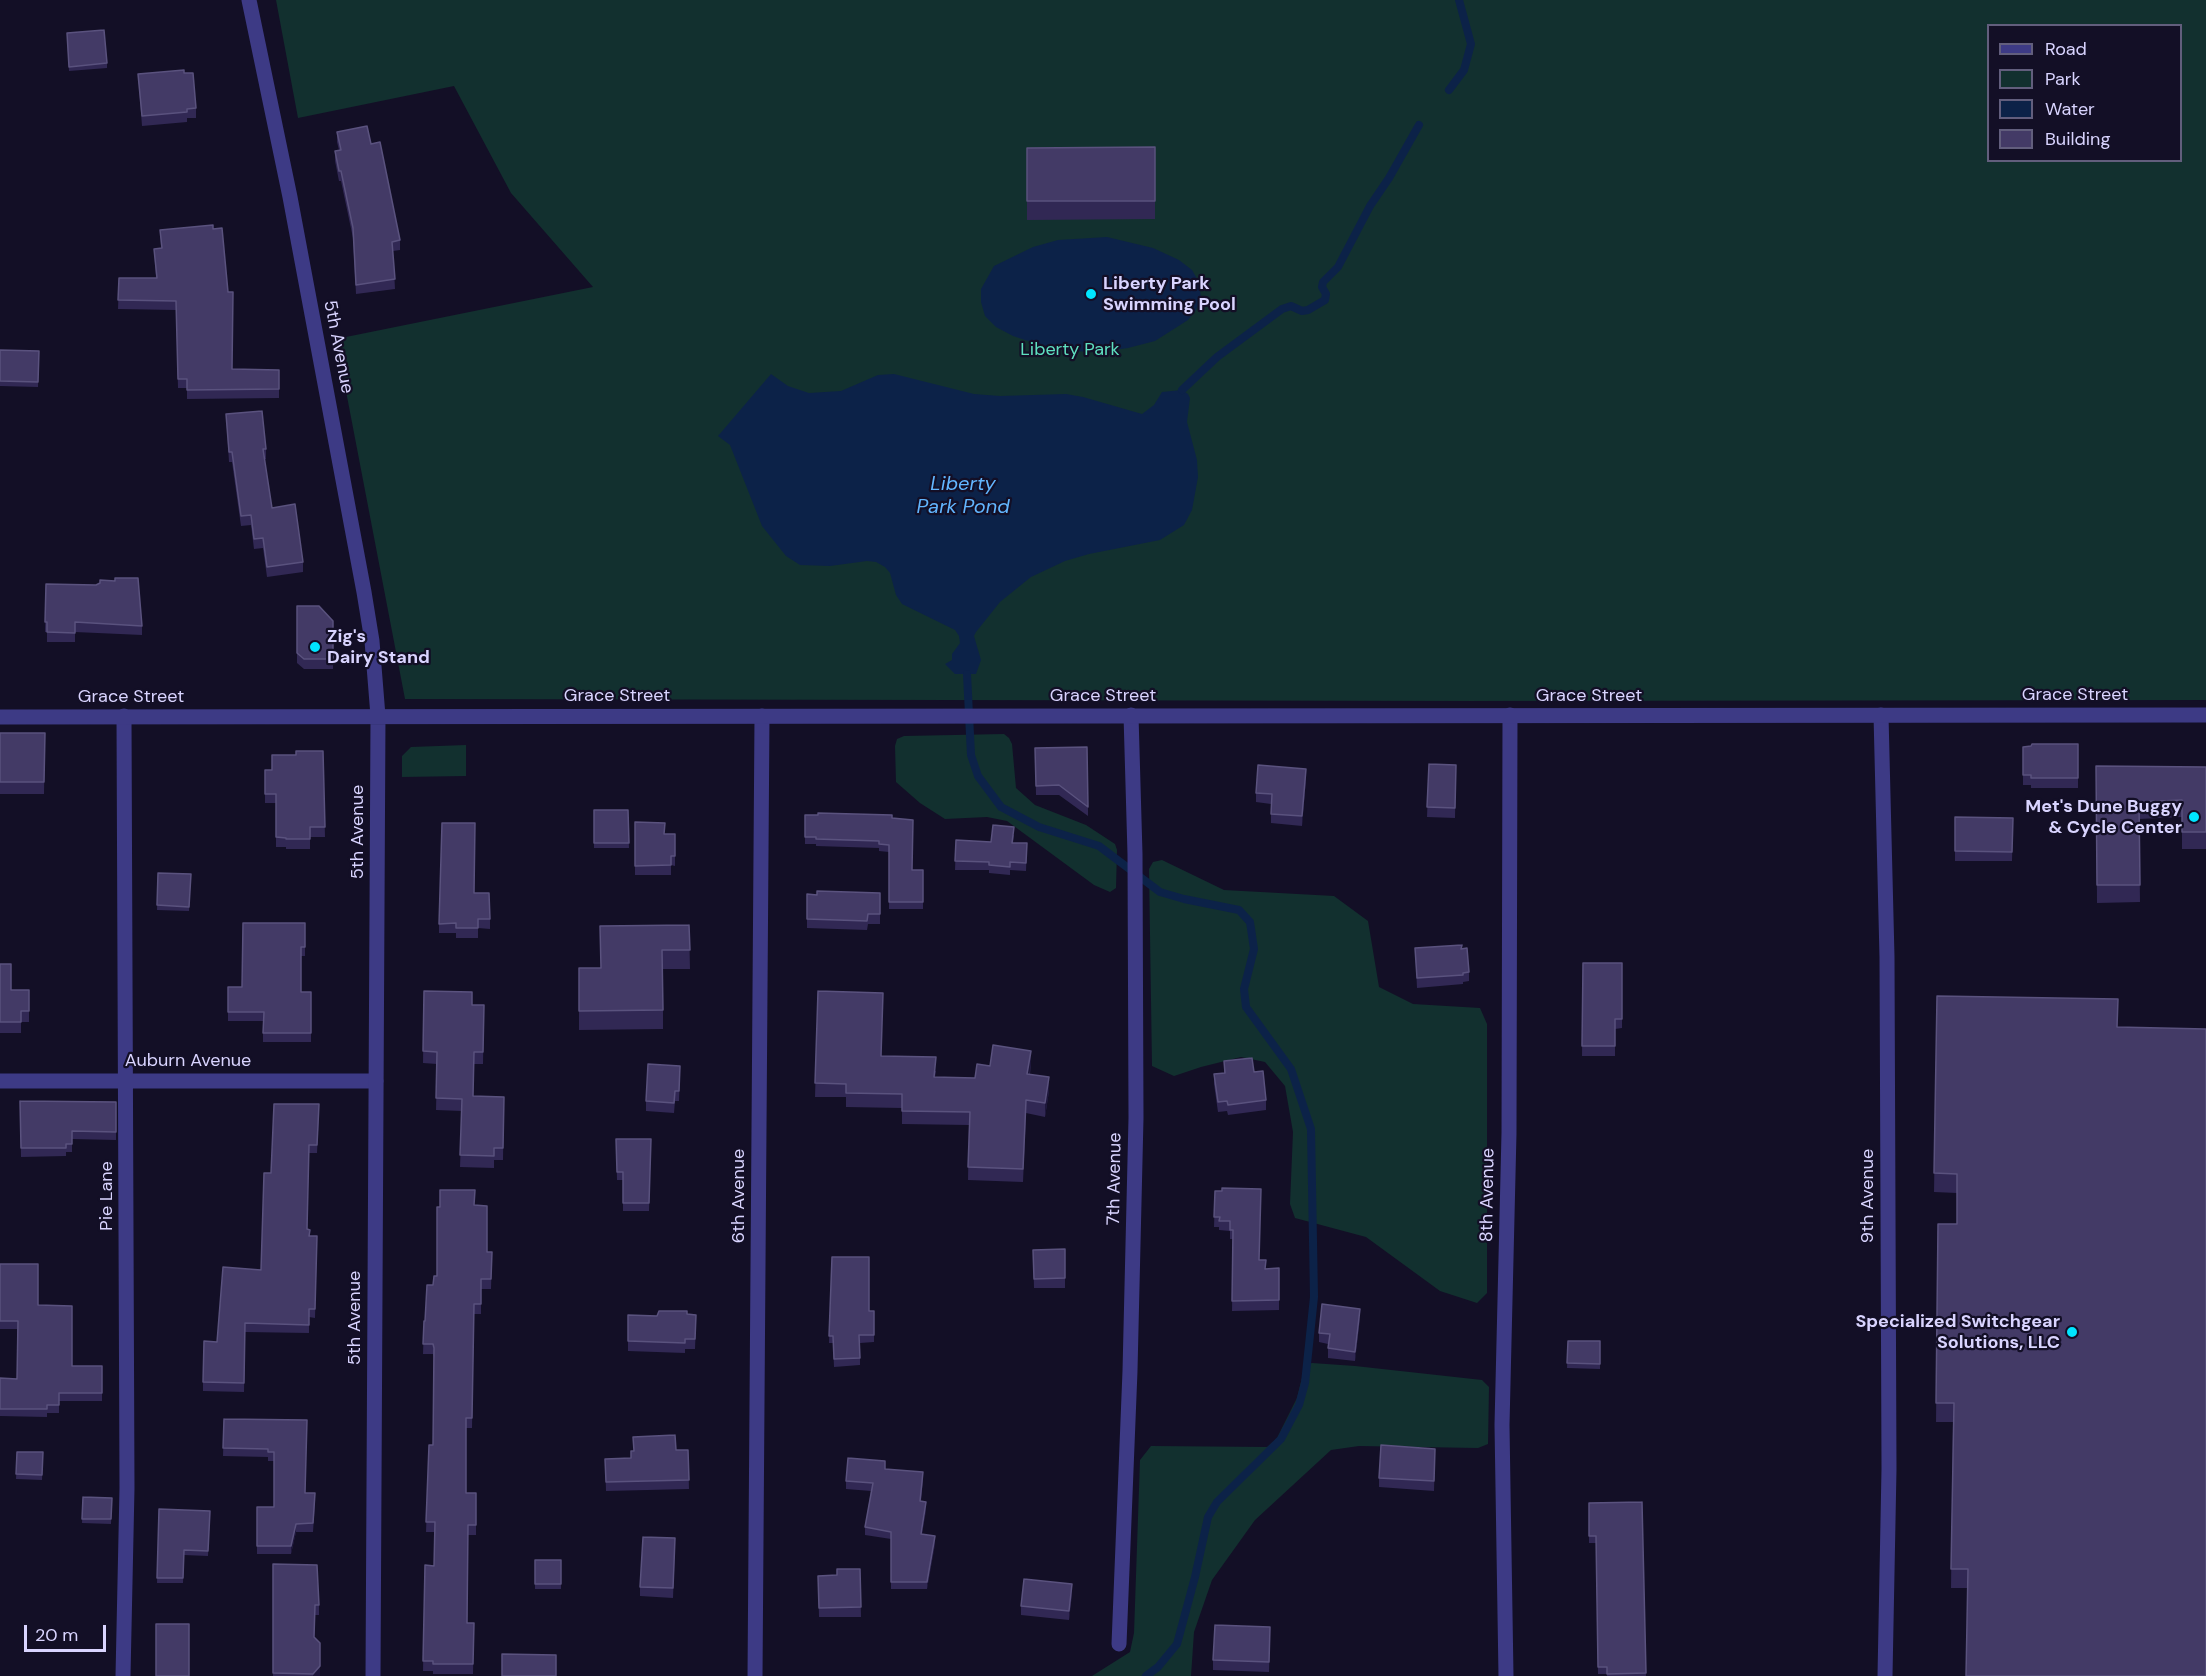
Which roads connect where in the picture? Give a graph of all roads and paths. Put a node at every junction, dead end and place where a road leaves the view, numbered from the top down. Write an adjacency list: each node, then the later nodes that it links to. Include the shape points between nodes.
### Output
1 (249, 0): 7 (street, 5th Avenue, via 364,592)
2 (1131, 715): 3 (street, Grace Street); 8 (street, Grace Street); 13 (street, 7th Avenue, via 1136,854 1136,1118)
3 (1510, 715): 4 (street, Grace Street); 17 (street, 8th Avenue, via 1509,1133 1502,1425)
4 (1881, 715): 5 (street, Grace Street); 18 (street, 9th Avenue, via 1887,957 1889,1469)
5 (2206, 715)
6 (124, 716): 7 (street, Grace Street); 9 (street, Grace Street); 11 (street, Pie Lane)
7 (378, 716): 8 (street, Grace Street); 12 (street, 5th Avenue)
8 (762, 716): 16 (street, 6th Avenue)
9 (0, 717)
10 (0, 1081): 11 (street, Auburn Avenue)
11 (127, 1081): 12 (street, Auburn Avenue); 14 (street, Pie Lane, via 128,1488)
12 (376, 1081): 15 (street, 5th Avenue)
13 (1119, 1644)
14 (123, 1676)
15 (373, 1676)
16 (755, 1676)
17 (1506, 1676)
18 (1885, 1676)

